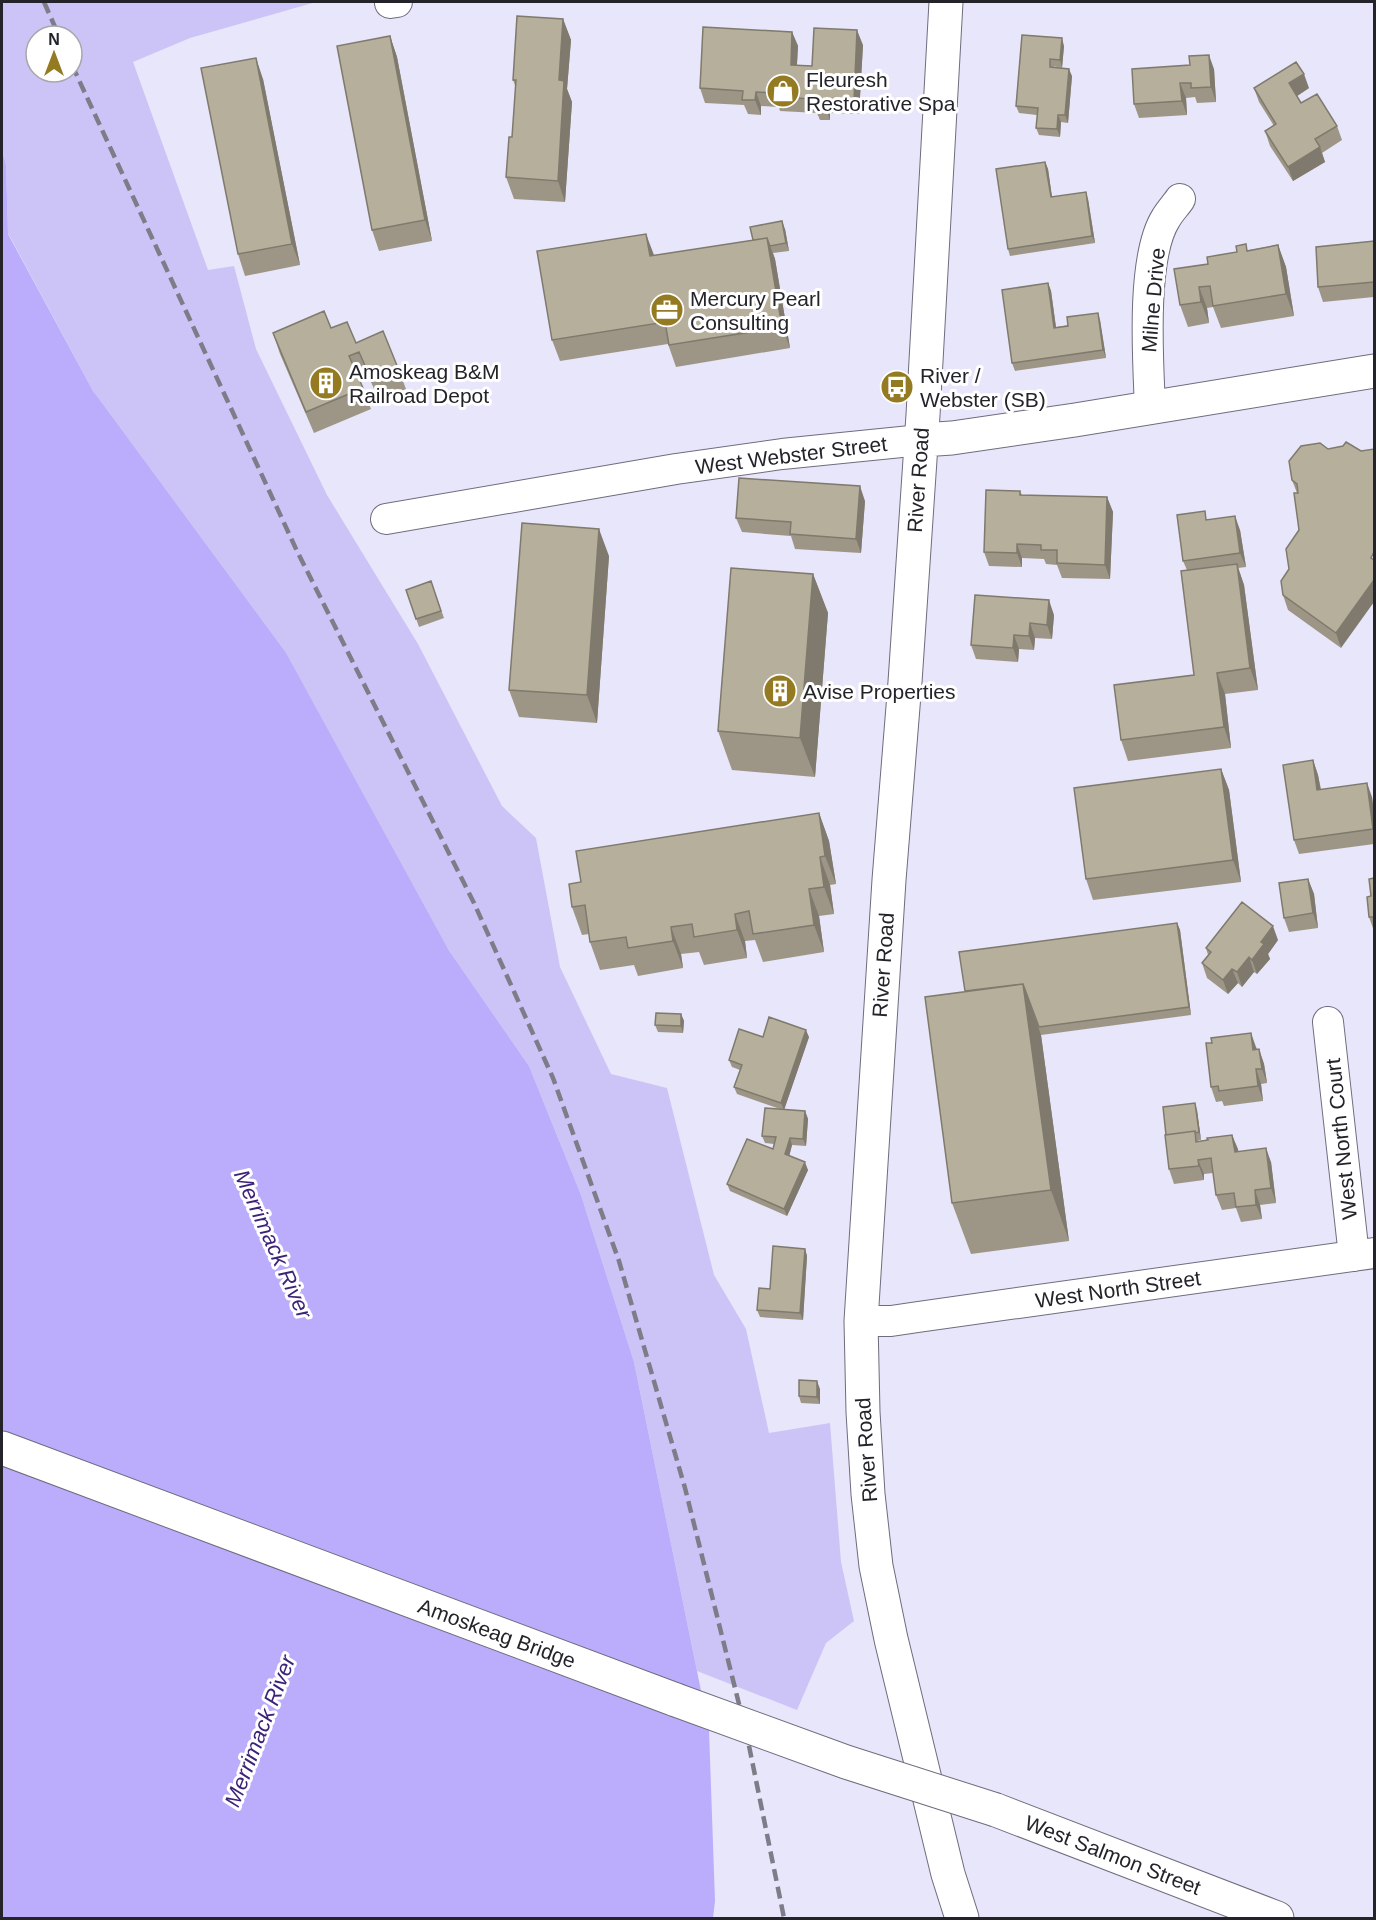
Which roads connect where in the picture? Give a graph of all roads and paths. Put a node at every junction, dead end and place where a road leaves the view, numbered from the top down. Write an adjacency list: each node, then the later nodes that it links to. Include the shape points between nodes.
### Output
1 (946, 2): 5 (street, River Road)
2 (1180, 199): 4 (street, Milne Drive, via 1165,219 1154,248 1148,360)
3 (1374, 371): 4 (street, West Webster Street)
4 (1150, 407): 5 (street, West Webster Street)
5 (921, 440): 6 (street, West Webster Street, via 676,469); 9 (street, River Road)
6 (386, 519)
7 (1328, 1022): 8 (street, West North Court)
8 (1364, 1254): 9 (street, West North Street, via 891,1321)
9 (861, 1321): 13 (street, River Road, via 868,1494 876,1566 948,1874)
10 (2, 1448): 11 (street, Amoskeag Bridge, bridge, via 846,1762)
11 (996, 1810): 12 (street, West Salmon Street)
12 (1231, 1901): 14 (street, West Salmon Street); 15 (street, West Salmon Street)
13 (962, 1918)
14 (1262, 1918)
15 (1277, 1918)

